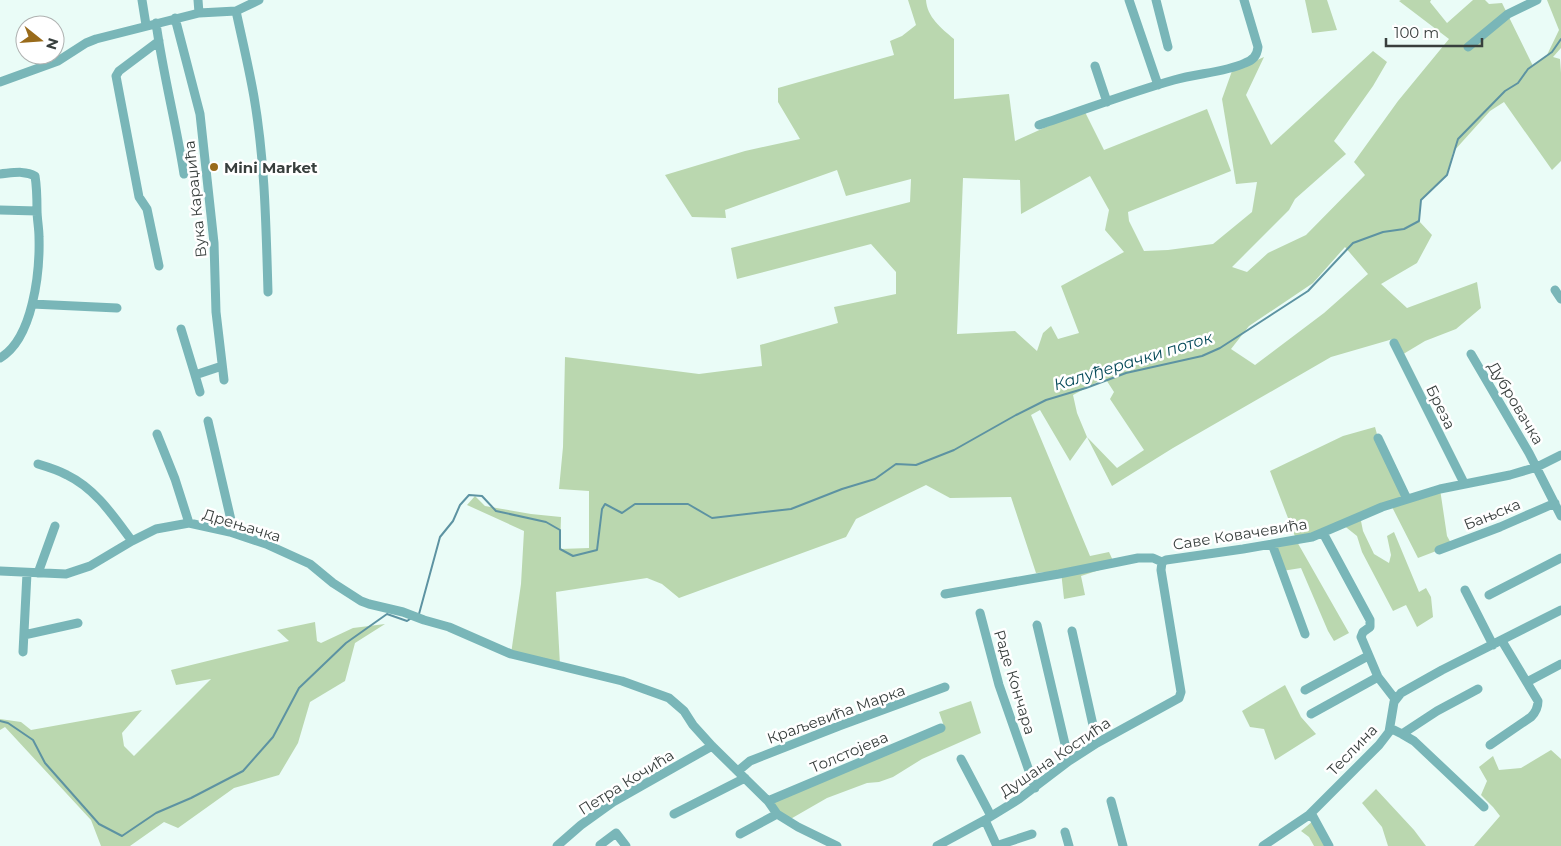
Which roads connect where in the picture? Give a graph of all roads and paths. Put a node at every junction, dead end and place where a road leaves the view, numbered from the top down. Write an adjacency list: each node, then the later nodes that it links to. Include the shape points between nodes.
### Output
1 (142, 0): 12 (street)
2 (198, 0): 9 (street)
3 (259, 0): 8 (street)
4 (1129, 0): 18 (street)
5 (1156, 0): 14 (street)
6 (1244, 0): 18 (street, via 1258,49 1253,60)
7 (1537, 0): 15 (street, via 1508,14)
8 (241, 6): 9 (street); 27 (street, via 260,143)
9 (199, 13): 10 (street)
10 (175, 18): 11 (street); 35 (street, Вука Караџића, via 200,114 214,243)
11 (156, 23): 12 (street); 13 (street)
12 (146, 26): 17 (street, via 96,39 58,61)
13 (159, 41): 22 (street); 25 (street, via 119,71 116,78 139,197 148,209)
14 (1168, 46)
15 (1468, 47)
16 (1095, 66): 19 (street)
17 (0, 82)
18 (1158, 84): 19 (street)
19 (1107, 102): 20 (street)
20 (1039, 125)
21 (0, 174): 24 (street, via 34,174)
22 (184, 174)
23 (0, 210): 24 (street)
24 (37, 211): 29 (street, via 39,239)
25 (159, 266)
26 (1555, 290): 28 (street)
27 (268, 292)
28 (1561, 299)
29 (32, 304): 30 (street); 34 (street, via 15,345)
30 (117, 308)
31 (181, 329): 36 (street)
32 (1394, 343): 45 (street, Бреза)
33 (1471, 354): 44 (street, Дубровачка)
34 (0, 358)
35 (222, 366): 36 (street); 37 (street, Вука Караџића)
36 (195, 375): 38 (street)
37 (224, 380)
38 (200, 392)
39 (208, 421): 51 (street, via 231,520)
40 (157, 434): 49 (street)
41 (1378, 438): 46 (street)
42 (1561, 455): 44 (street, Саве Ковачевића)
43 (38, 464): 53 (street, via 68,475 89,490)
44 (1537, 467): 45 (street, Саве Ковачевића); 47 (street, Дубровачка)
45 (1464, 483): 46 (street, Саве Ковачевића)
46 (1407, 499): 52 (street, Саве Ковачевића, via 1360,515)
47 (1555, 503): 48 (street, Дубровачка); 55 (street, Бањска)
48 (1561, 516)
49 (189, 523): 51 (street, Дрењачка); 53 (street, Дрењачка, via 156,529)
50 (54, 526): 60 (street)
51 (230, 532): 88 (street, Дрењачка, via 310,564 360,601 449,627 511,654 634,684 664,695 675,702)
52 (1323, 533): 54 (street, Саве Ковачевића); 74 (street, via 1370,620 1370,627 1361,637)
53 (132, 541): 60 (street, Дрењачка, via 82,569 66,574)
54 (1272, 544): 57 (street, Саве Ковачевића); 70 (street)
55 (1439, 550)
56 (1561, 558): 63 (street)
57 (1162, 562): 62 (street, Саве Ковачевића, via 1138,558); 86 (street, Душана Костића, via 1181,692 1179,698)
58 (0, 571): 59 (street, Дрењачка)
59 (27, 573): 60 (street, Дрењачка); 69 (street)
60 (38, 573)
61 (1465, 590): 72 (street)
62 (945, 594)
63 (1489, 595)
64 (1561, 610): 71 (street)
65 (980, 613): 93 (street, Раде Кончара, via 999,685)
66 (78, 624): 69 (street)
67 (1037, 625): 90 (street)
68 (1072, 631): 86 (street)
69 (24, 634): 73 (street)
70 (1305, 634)
71 (1502, 641): 72 (street); 77 (street)
72 (1493, 644): 81 (street)
73 (23, 652)
74 (1368, 656): 76 (street); 80 (street)
75 (1561, 664): 77 (street)
76 (1378, 677): 81 (street); 82 (street)
77 (1527, 682): 87 (street, via 1538,701 1536,712)
78 (945, 688): 91 (street, Краљевића Марка, via 757,758)
79 (1478, 689): 85 (street)
80 (1305, 690)
81 (1395, 699): 84 (street, Теслина)
82 (1311, 714)
83 (941, 728): 95 (street, Толстојева)
84 (1390, 728): 85 (street); 97 (street, Теслина, via 1379,746)
85 (1402, 734): 96 (street)
86 (1097, 743): 90 (street, Душана Костића)
87 (1490, 745)
88 (712, 746): 91 (street); 106 (street, Петра Кочића, via 613,802)
89 (961, 760): 100 (street)
90 (1069, 761): 93 (street, Душана Костића)
91 (738, 771): 92 (street)
92 (745, 778): 95 (street); 98 (street)
93 (1035, 788): 100 (street, Душана Костића)
94 (1111, 800): 111 (street)
95 (768, 801): 99 (street)
96 (1484, 807)
97 (1311, 812): 105 (street, Теслина); 112 (street)
98 (674, 814)
99 (778, 814): 102 (street); 108 (street)
100 (988, 818): 103 (street, via 996,844); 109 (street, Душана Костића)
101 (1065, 832): 110 (street)
102 (740, 834)
103 (1032, 834)
104 (600, 845): 107 (street, via 616,833)
105 (1265, 845)
106 (557, 846)
107 (626, 846)
108 (837, 846)
109 (937, 846)
110 (1069, 846)
111 (1123, 846)
112 (1329, 846)

